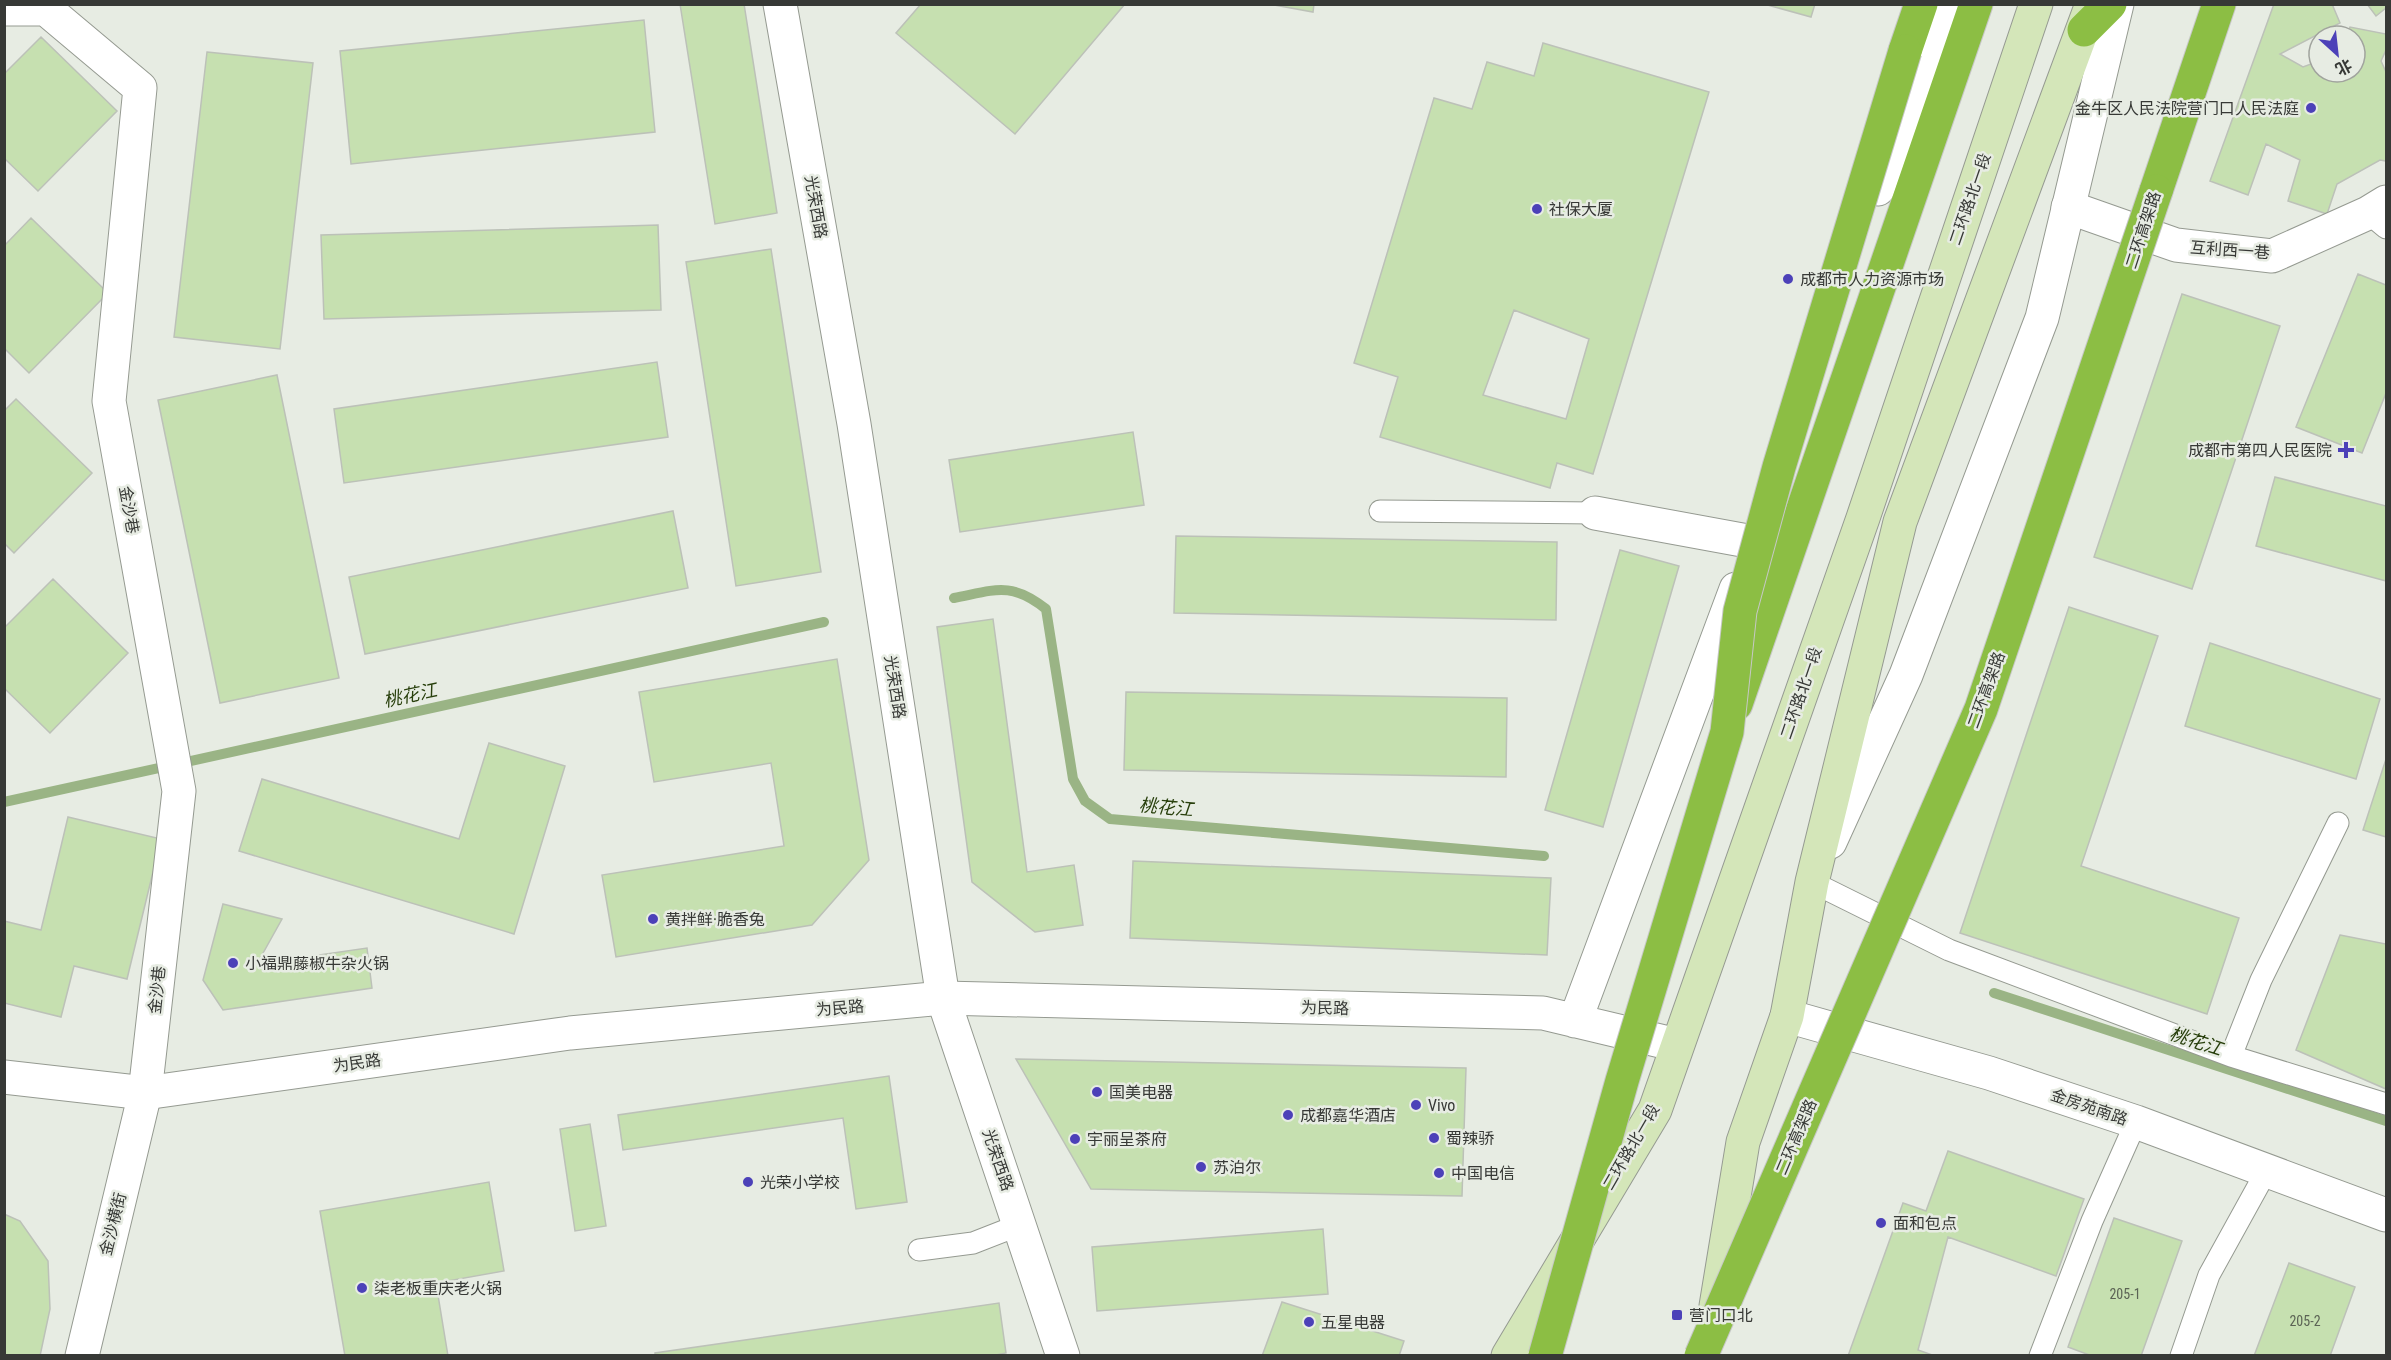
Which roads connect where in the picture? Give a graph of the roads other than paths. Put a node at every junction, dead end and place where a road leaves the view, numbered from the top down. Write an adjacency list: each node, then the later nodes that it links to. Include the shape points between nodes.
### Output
1 (780, 4): 19 (street, 光荣西路, via 854,424)
2 (1921, 4): 16 (highway, bridge, via 1779,467 1740,611)
3 (1944, 4): 15 (street)
4 (1976, 4): 16 (highway, bridge)
5 (2036, 4): 22 (main road, 二环路北一段, via 1863,518)
6 (2110, 4): 10 (highway)
7 (2117, 4): 11 (street)
8 (2219, 4): 36 (highway, 二环高架路, bridge, via 1981,709)
9 (4, 9): 25 (street, 金沙巷, via 46,9 140,88 109,401 179,790)
10 (2088, 17): 18 (main road, via 1900,522)
11 (2068, 207): 12 (street, 互利西一巷, via 2176,245 2272,256); 18 (street, via 2042,318 1906,675)
12 (2380, 214)
13 (1380, 511): 14 (lane)
14 (1595, 513): 15 (street)
15 (1753, 542): 21 (street)
16 (1727, 732): 35 (highway, bridge, via 1622,1081)
17 (2338, 823): 23 (lane, via 2261,980)
18 (1812, 882): 20 (main road); 23 (lane, via 1949,950)
19 (943, 999): 21 (street, 为民路, via 1544,1013); 25 (street, 为民路, via 570,1033); 30 (street, 光荣西路)
20 (1787, 1016): 27 (street, 金房苑南路, via 1989,1073); 37 (main road, via 1743,1142)
21 (1575, 1021): 22 (street, 为民路)
22 (1677, 1045): 34 (main road, 二环路北一段, via 1655,1110)
23 (2231, 1056): 26 (lane)
24 (4, 1077): 25 (street, 为民路)
25 (145, 1093): 32 (street, 金沙横街)
26 (2386, 1104)
27 (2136, 1122): 28 (street, 金房苑南路); 38 (lane, via 2092,1221)
28 (2267, 1170): 29 (street, 金房苑南路); 39 (lane, via 2209,1275)
29 (2386, 1215)
30 (1019, 1225): 31 (lane, via 973,1243); 33 (street, 光荣西路)
31 (919, 1251)
32 (82, 1356)
33 (1063, 1356)
34 (1508, 1356)
35 (1545, 1356)
36 (1701, 1356)
37 (1708, 1356)
38 (2040, 1356)
39 (2181, 1356)

